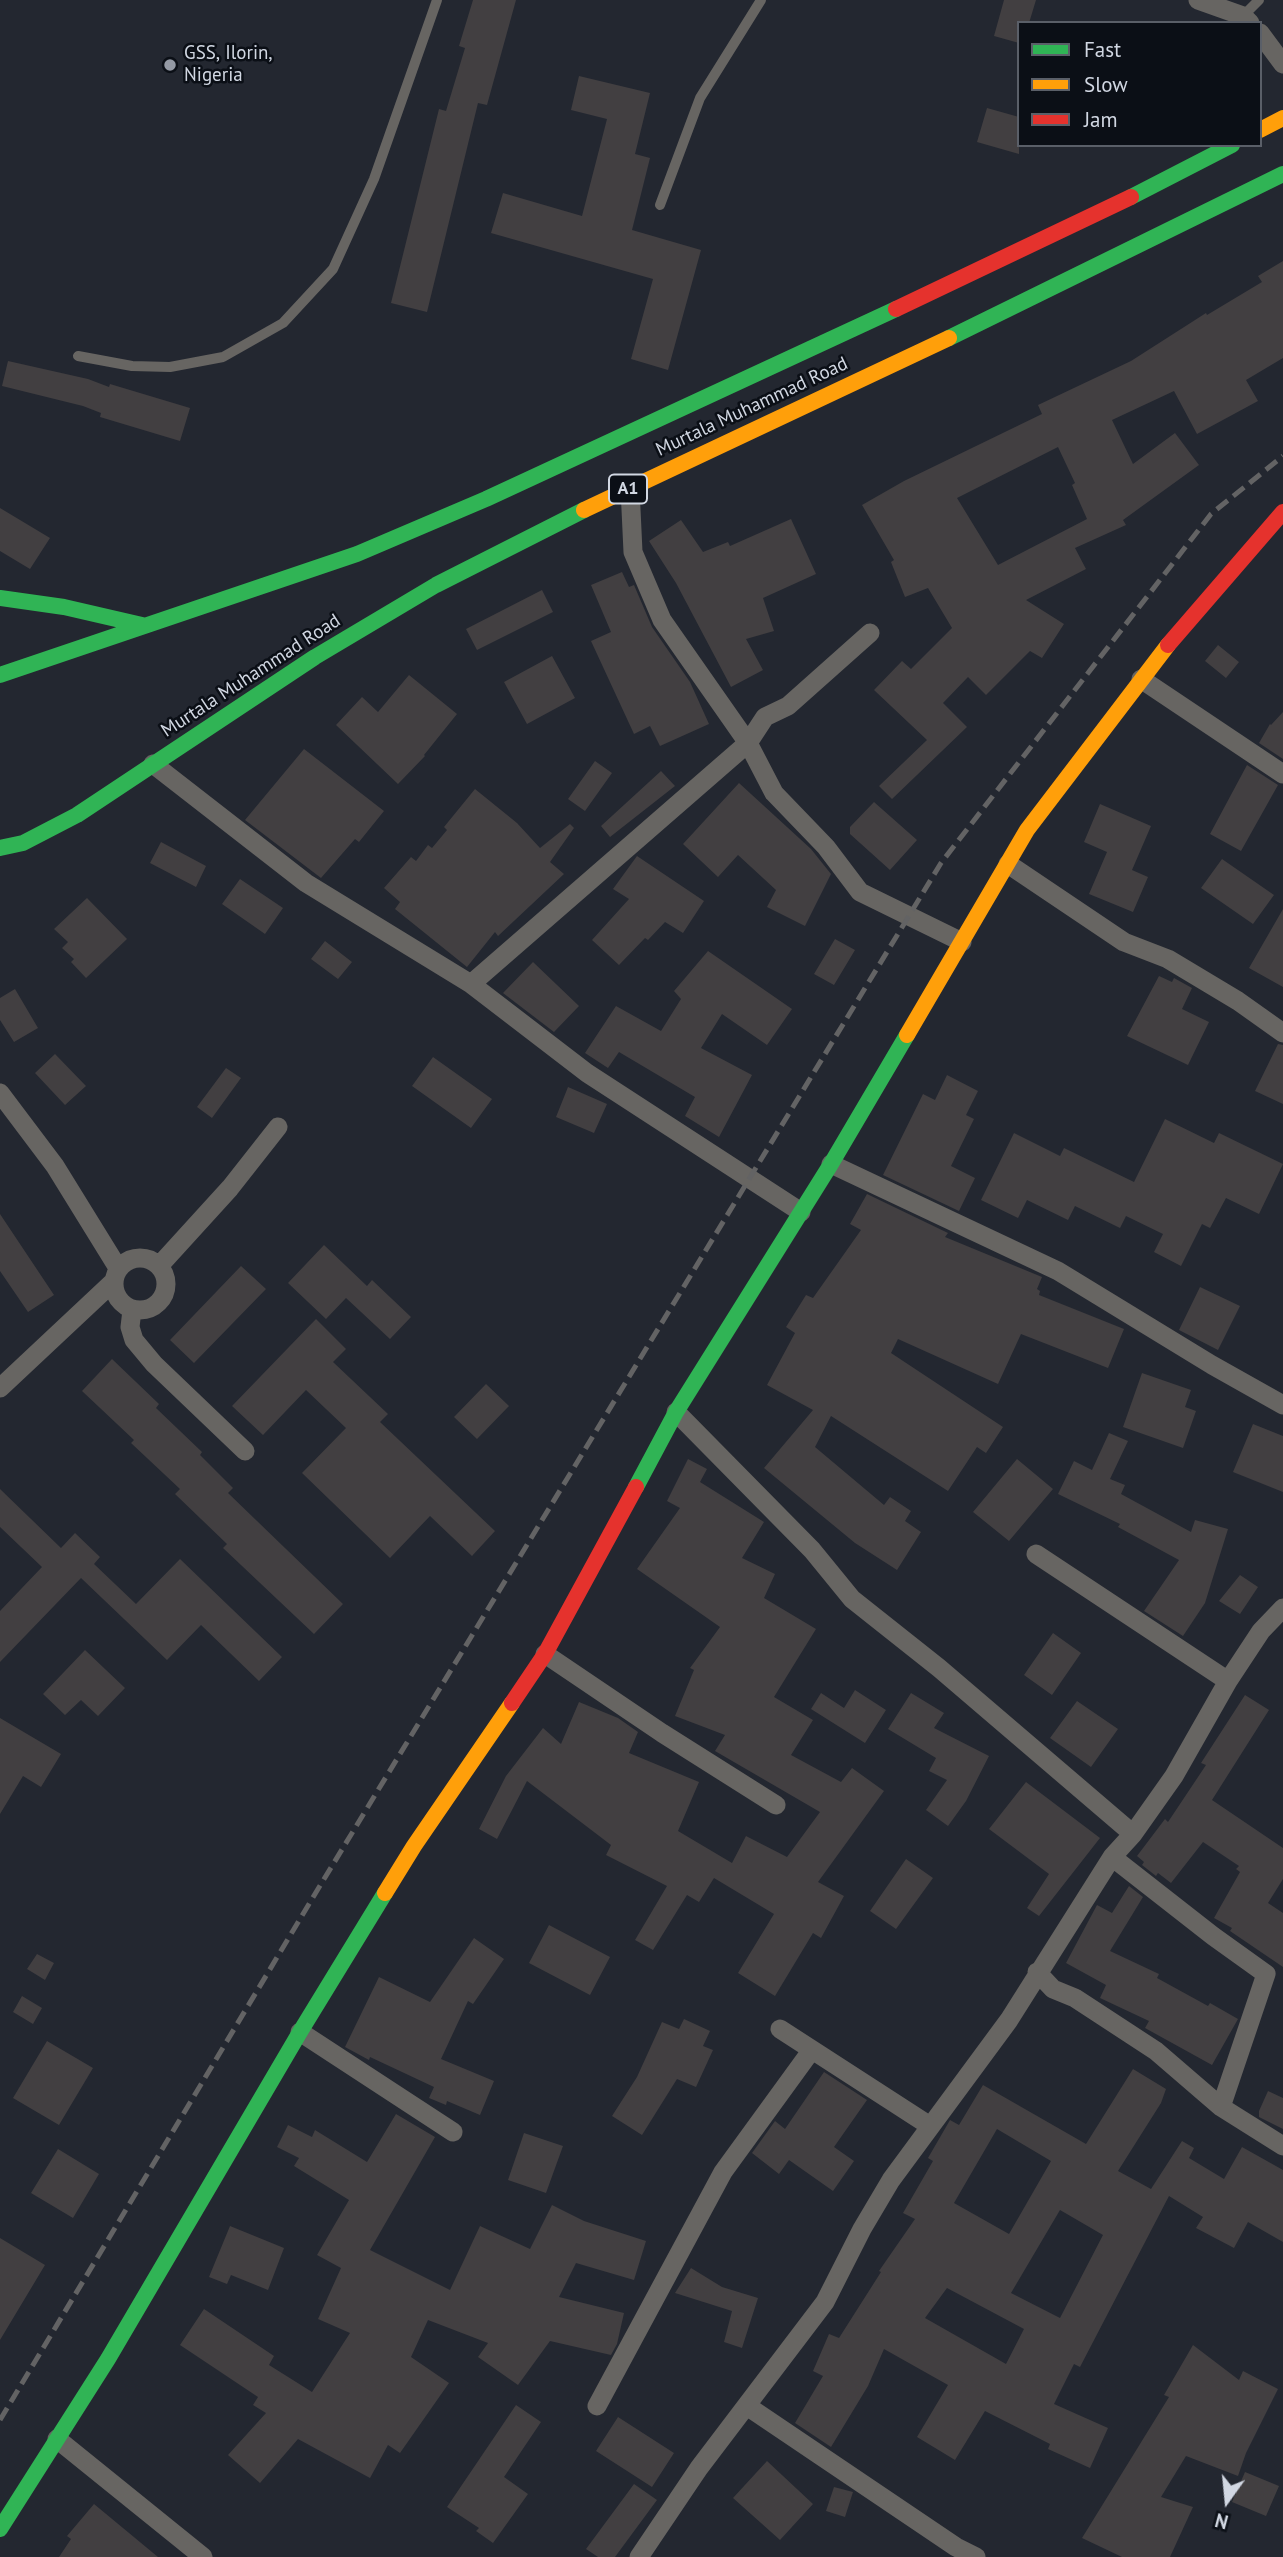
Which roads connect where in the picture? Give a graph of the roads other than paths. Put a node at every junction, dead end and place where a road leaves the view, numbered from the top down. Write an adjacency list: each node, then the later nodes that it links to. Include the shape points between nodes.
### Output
1 (437, 0): 13 (lane, via 374,180 333,269 283,323 223,357 170,366 132,366)
2 (761, 0): 12 (lane, via 700,98)
3 (1198, 0): 5 (street)
4 (1259, 0): 5 (lane)
5 (1246, 20)
6 (1262, 36): 7 (street)
7 (1283, 64)
8 (1283, 118): 9 (main road)
9 (1262, 129)
10 (1228, 147): 17 (main road, Murtala Muhammad Road / A1, via 1078,224 486,499 357,554)
11 (1283, 174): 14 (main road, Murtala Muhammad Road / A1)
12 (660, 205)
13 (78, 356)
14 (630, 488): 21 (street, via 633,552 662,620); 22 (main road, Murtala Muhammad Road / A1, via 436,584)
15 (1283, 512): 20 (main road)
16 (0, 598): 17 (main road)
17 (142, 625): 19 (main road, Murtala Muhammad Road / A1)
18 (870, 633): 21 (street, via 788,706 765,717)
19 (0, 675)
20 (1141, 679): 23 (street); 25 (main road, via 1027,830)
21 (748, 743): 26 (street, via 774,793 826,847 860,892); 27 (street)
22 (153, 764): 24 (main road, Murtala Muhammad Road / A1, via 77,814 23,843); 27 (street, via 306,883)
23 (1283, 774)
24 (0, 848)
25 (1008, 864): 26 (main road); 28 (street, via 1124,942 1168,959)
26 (962, 942): 31 (main road)
27 (471, 984): 32 (street, via 587,1073)
28 (1283, 1033)
29 (0, 1093): 34 (street, via 55,1166)
30 (278, 1127): 33 (street)
31 (831, 1164): 32 (main road); 37 (street, via 1058,1271)
32 (801, 1212): 38 (main road)
33 (159, 1266): 34 (street, via 138,1257 127,1260); 35 (street, via 165,1276 163,1298 155,1306)
34 (115, 1275): 35 (street, via 115,1295); 36 (street)
35 (132, 1310): 39 (street, via 134,1339)
36 (0, 1388)
37 (1283, 1405)
38 (676, 1412): 42 (main road); 45 (street, via 812,1550 852,1599)
39 (244, 1451)
40 (1036, 1554): 43 (street)
41 (1283, 1608): 43 (street, via 1261,1631)
42 (545, 1654): 44 (street); 49 (main road, via 414,1846)
43 (1228, 1681): 45 (street, via 1174,1776)
44 (776, 1805)
45 (1133, 1834): 46 (street)
46 (1112, 1857): 47 (street); 51 (street, via 1266,1974)
47 (1037, 1972): 51 (street, via 1053,1989 1075,1998 1156,2052); 52 (street, via 1009,2020)
48 (780, 2029): 50 (street)
49 (300, 2032): 53 (street); 57 (main road)
50 (811, 2051): 52 (street); 55 (street, via 723,2172)
51 (1221, 2107): 54 (street)
52 (930, 2126): 56 (street, via 891,2180 825,2302)
53 (453, 2132)
54 (1283, 2146)
55 (597, 2406)
56 (747, 2406): 59 (street); 61 (street)
57 (57, 2439): 58 (main road); 60 (street)
58 (0, 2529)
59 (954, 2552): 62 (street)
60 (203, 2557)
61 (639, 2557)
62 (976, 2557)

